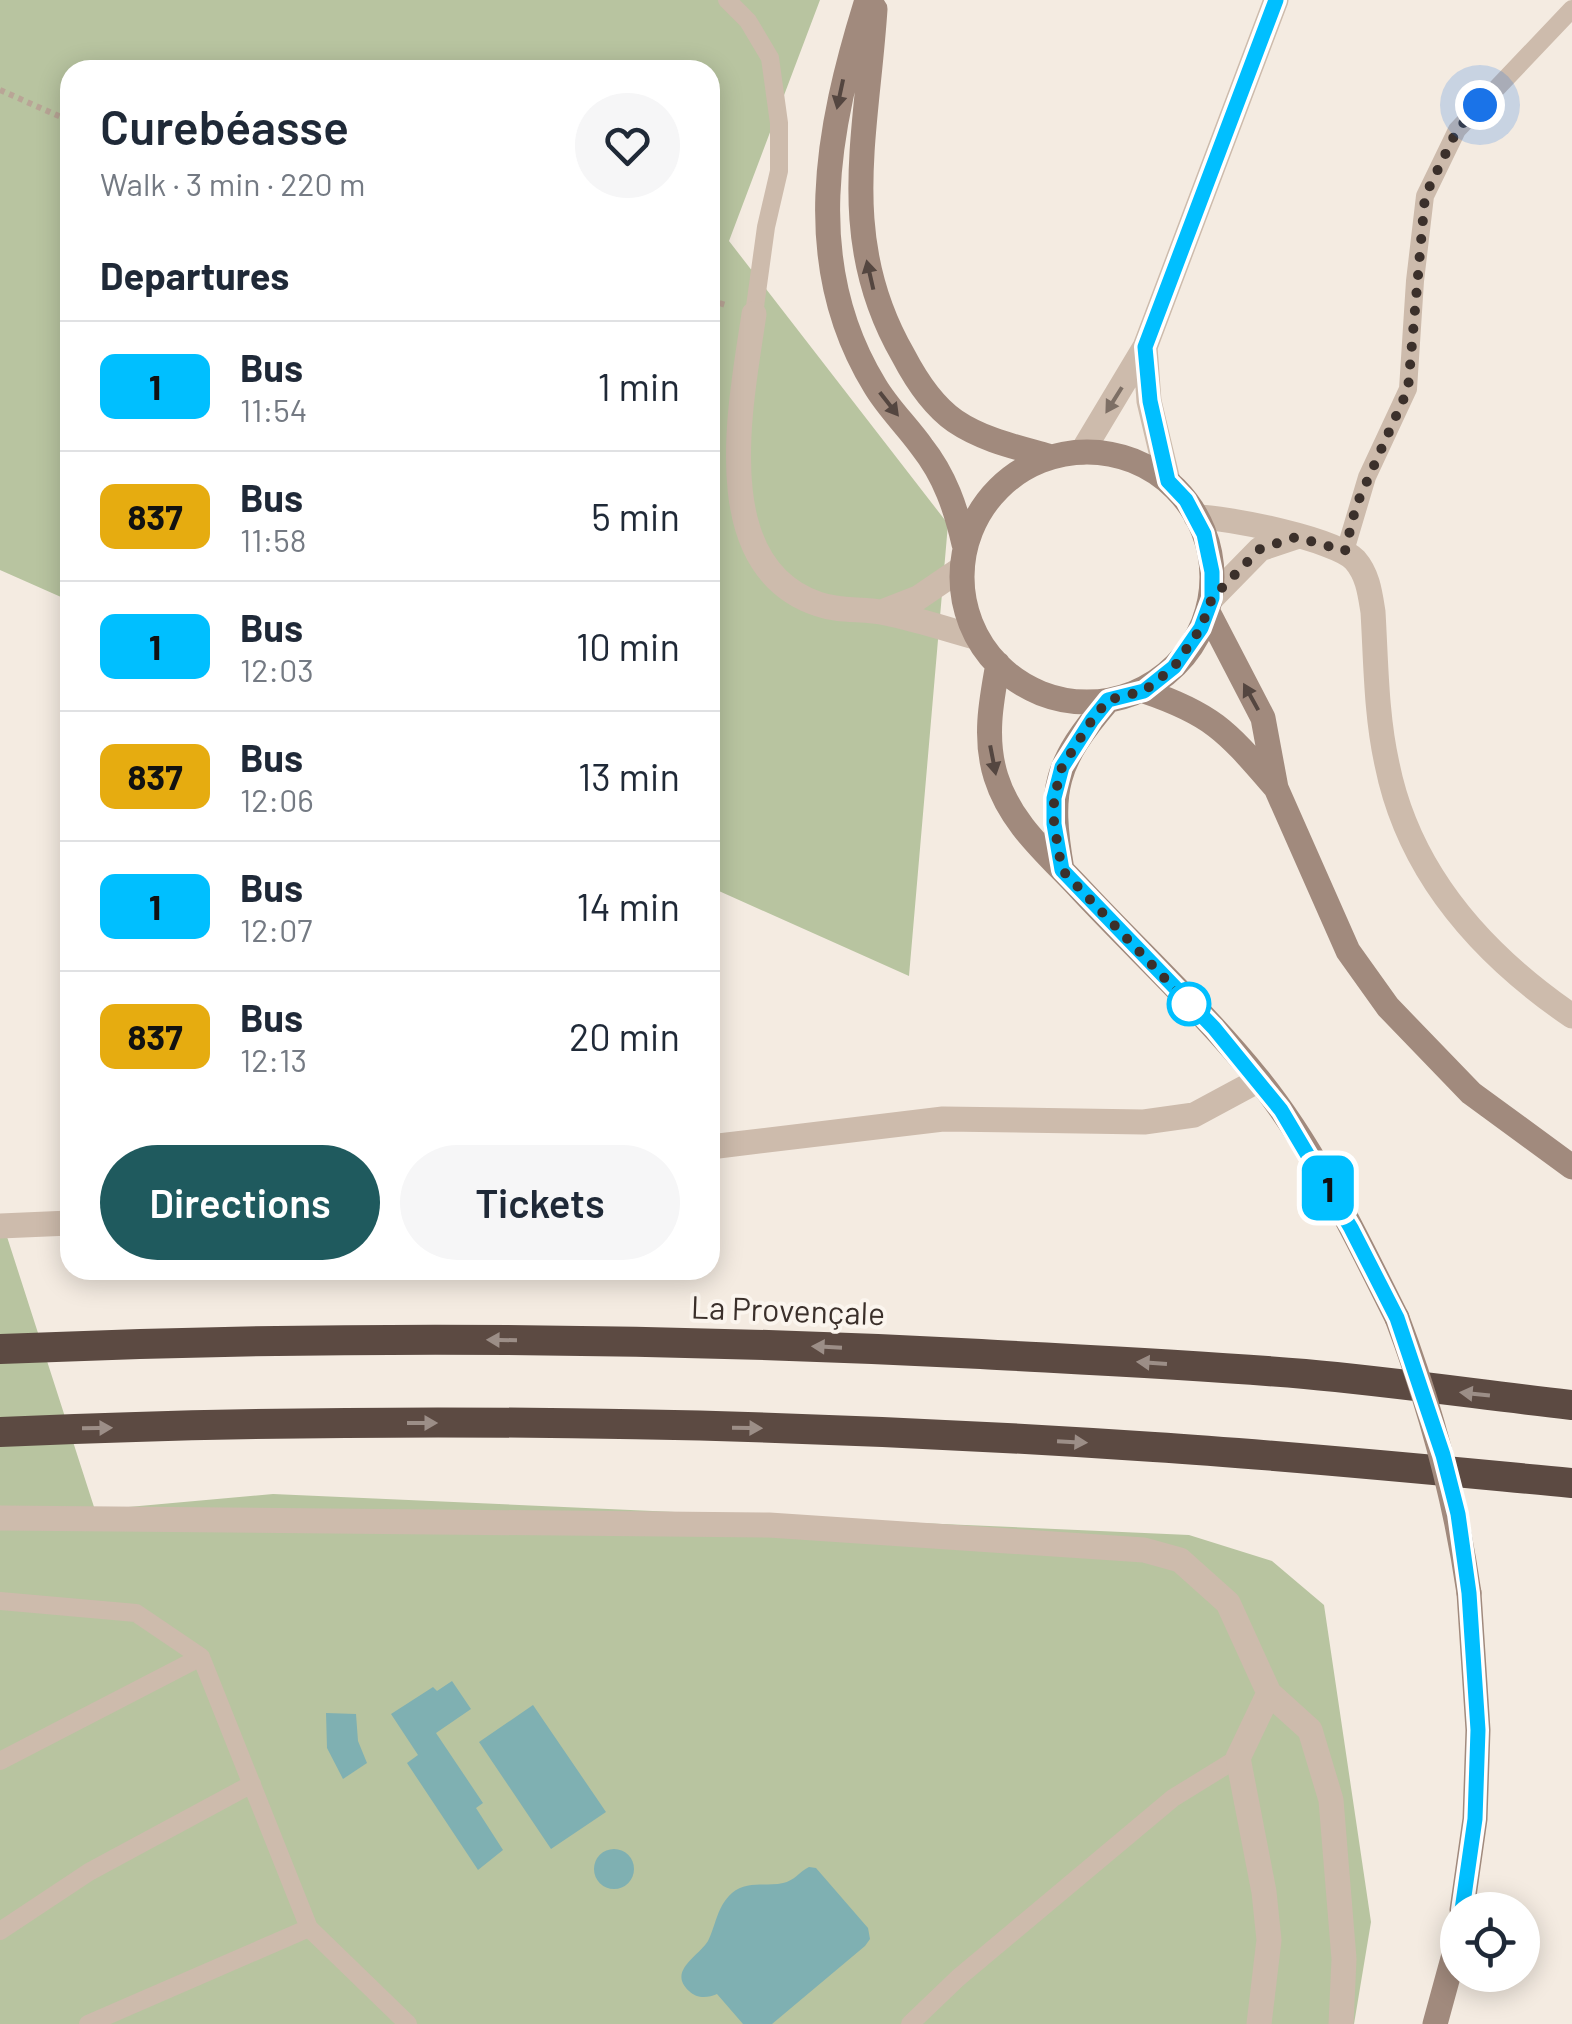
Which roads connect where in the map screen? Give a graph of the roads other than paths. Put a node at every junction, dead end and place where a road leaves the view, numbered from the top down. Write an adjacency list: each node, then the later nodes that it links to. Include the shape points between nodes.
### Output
1 (727, 0): 6 (lane, via 770,58 779,123 779,172)
2 (867, 0): 14 (main road, one-way to 14, via 828,156 834,276 862,363 938,469 957,515)
3 (875, 0): 9 (main road, one-way to 3, via 984,437 945,414 913,374 873,289 859,191)
4 (1276, 0): 7 (street)
5 (1572, 10): 13 (lane, via 1457,130 1425,196 1408,389 1356,506)
6 (754, 314): 16 (street, via 740,456 750,542 761,563 794,594 835,609)
7 (1145, 347): 8 (street, one-way to 8); 10 (street)
8 (1082, 452): 9 (main road); 10 (main road, via 1118,456)
9 (1048, 456): 14 (main road, via 994,493 978,514)
10 (1168, 481): 11 (main road)
11 (1196, 517): 12 (street); 15 (main road, via 1210,555)
12 (1296, 537): 13 (street); 15 (street, via 1260,549)
13 (1345, 551): 23 (street, via 1370,588 1386,760 1410,836 1440,892 1471,931)
14 (963, 556): 16 (street, via 918,598); 17 (main road, via 962,593)
15 (1210, 605): 19 (main road, via 1184,656); 21 (main road, one-way to 15, via 1263,718)
16 (882, 612): 17 (street)
17 (975, 637): 18 (main road)
18 (998, 664): 20 (main road, via 1044,695); 22 (main road, one-way to 22, via 989,737 996,776 1018,824)
19 (1144, 691): 20 (main road); 21 (main road, via 1222,728)
20 (1108, 700): 22 (main road, via 1057,782 1054,824)
21 (1276, 788): 26 (main road, via 1348,951 1388,1007 1471,1092)
22 (1062, 870): 24 (main road)
23 (1572, 1016)
24 (1259, 1080): 25 (street, via 1194,1114 1144,1122 944,1119); 40 (main road, bridge, via 1351,1228 1397,1318 1458,1514 1478,1730)
25 (720, 1145)
26 (1572, 1168)
27 (60, 1223): 28 (street)
28 (0, 1226)
29 (0, 1348): 30 (highway, La Provençale, one-way to 29, via 1306,1374 787,1345 474,1339)
30 (1572, 1405)
31 (0, 1432): 32 (highway, one-way to 32, via 421,1422 791,1429 1155,1446)
32 (1572, 1483)
33 (0, 1518): 36 (street, via 770,1525 1144,1550 1180,1560 1228,1603)
34 (0, 1601): 35 (lane, via 136,1613)
35 (201, 1657): 38 (lane); 39 (lane)
36 (1270, 1693): 37 (street); 48 (street, via 1310,1730 1331,1800 1344,1959)
37 (1238, 1758): 46 (lane, via 1173,1798); 47 (street, via 1269,1940)
38 (0, 1762)
39 (252, 1784): 41 (lane); 42 (lane, via 88,1872)
40 (1465, 1892)
41 (309, 1928): 44 (lane); 45 (lane)
42 (0, 1932)
43 (1443, 1992): 49 (main road)
44 (88, 2024)
45 (408, 2024)
46 (910, 2024)
47 (1259, 2024)
48 (1342, 2024)
49 (1434, 2024)

